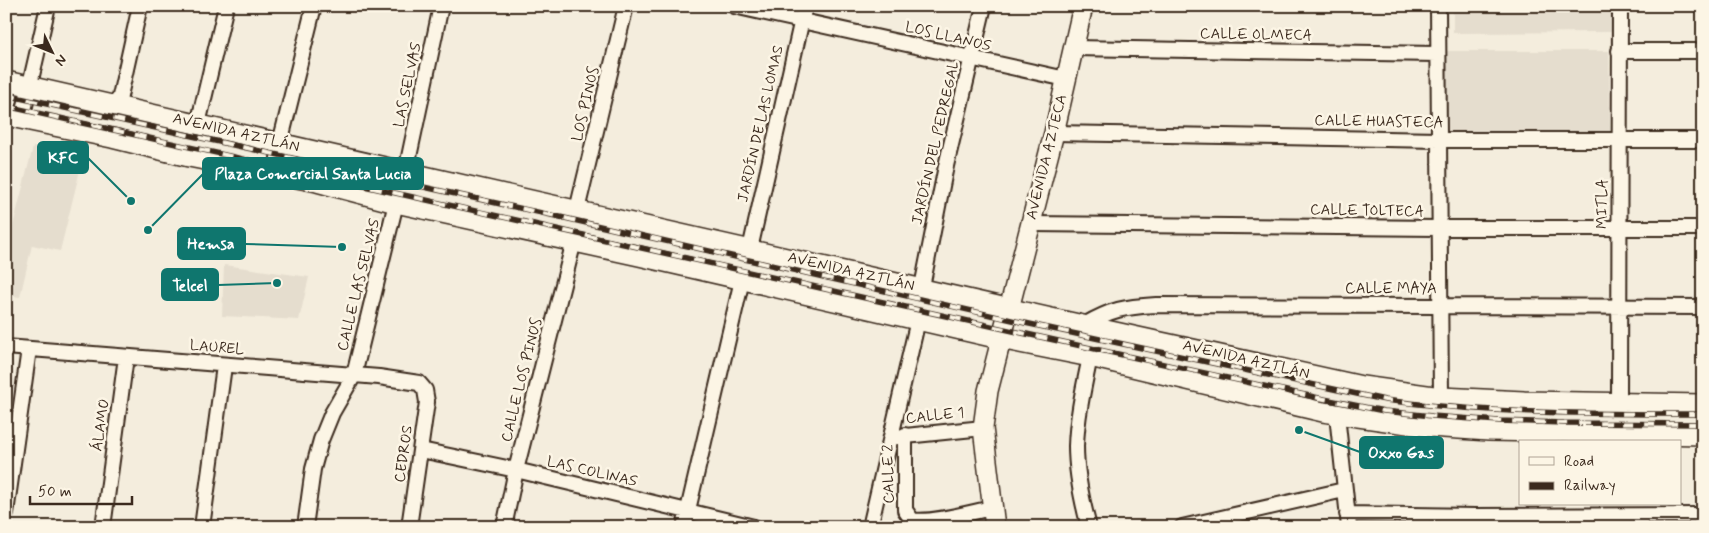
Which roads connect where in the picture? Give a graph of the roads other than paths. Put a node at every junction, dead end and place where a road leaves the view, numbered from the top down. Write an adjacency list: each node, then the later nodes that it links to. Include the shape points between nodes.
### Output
1 (48, 6): 21 (street)
2 (140, 6): 22 (street)
3 (226, 6): 24 (street)
4 (314, 6): 29 (street)
5 (441, 6): 30 (street, LAS SELVAS)
6 (626, 6): 33 (street, LOS PINOS)
7 (734, 6): 13 (street, LOS LLANOS)
8 (805, 6): 13 (street, JARDÍN DE LAS LOMAS)
9 (984, 6): 18 (street, JARDÍN DEL PEDREGAL)
10 (1083, 6): 14 (main road, AVENIDA AZTECA)
11 (1438, 6): 17 (street)
12 (1620, 6): 15 (street, MITLA)
13 (801, 21): 18 (street, LOS LLANOS); 39 (street, JARDÍN DE LAS LOMAS)
14 (1073, 48): 17 (street, CALLE OLMECA); 19 (main road, AVENIDA AZTECA)
15 (1619, 51): 16 (street); 28 (street, MITLA)
16 (1703, 51)
17 (1437, 54): 26 (street)
18 (972, 59): 19 (street, LOS LLANOS); 41 (street, JARDÍN DEL PEDREGAL, via 946,166)
19 (1066, 79): 25 (main road, AVENIDA AZTECA)
20 (6, 81): 21 (main road, AVENIDA AZTLÁN)
21 (30, 86): 22 (main road, AVENIDA AZTLÁN); 23 (street)
22 (118, 105): 24 (main road, AVENIDA AZTLÁN)
23 (14, 117): 31 (main road, AVENIDA AZTLÁN)
24 (198, 124): 29 (main road, AVENIDA AZTLÁN)
25 (1054, 133): 26 (street, CALLE HUASTECA); 34 (main road, AVENIDA AZTECA)
26 (1439, 140): 28 (street, CALLE HUASTECA); 35 (street)
27 (1703, 140): 28 (street, CALLE HUASTECA)
28 (1620, 141): 36 (street, MITLA)
29 (280, 143): 30 (main road, AVENIDA AZTLÁN); 31 (street)
30 (406, 171): 33 (main road, AVENIDA AZTLÁN)
31 (276, 174): 32 (main road, AVENIDA AZTLÁN)
32 (396, 203): 38 (main road, AVENIDA AZTLÁN); 54 (street, CALLE LAS SELVAS)
33 (577, 210): 39 (main road, AVENIDA AZTLÁN)
34 (1031, 224): 35 (street, CALLE TOLTECA); 44 (main road, AVENIDA AZTECA)
35 (1438, 228): 36 (street, CALLE TOLTECA); 42 (street)
36 (1619, 228): 37 (street, CALLE TOLTECA); 45 (street, MITLA)
37 (1703, 228)
38 (574, 241): 40 (main road, AVENIDA AZTLÁN); 64 (street, CALLE LOS PINOS)
39 (750, 249): 41 (main road, AVENIDA AZTLÁN)
40 (742, 280): 46 (main road, AVENIDA AZTLÁN); 67 (street)
41 (922, 288): 44 (main road, AVENIDA AZTLÁN)
42 (1439, 306): 45 (street, CALLE MAYA); 47 (street, CALLE MAYA, via 1131,306 1109,312); 56 (street)
43 (1703, 307): 45 (street, CALLE MAYA)
44 (1009, 308): 47 (main road, AVENIDA AZTLÁN); 48 (main road, AVENIDA AZTECA)
45 (1619, 308): 57 (street, MITLA)
46 (918, 320): 48 (main road, AVENIDA AZTLÁN); 62 (street)
47 (1084, 325): 56 (main road, AVENIDA AZTLÁN, via 1362,386)
48 (1000, 339): 52 (main road, AVENIDA AZTLÁN); 60 (main road, AVENIDA AZTECA)
49 (6, 347): 50 (street, LAUREL)
50 (29, 350): 51 (street, LAUREL); 68 (street)
51 (126, 356): 53 (street, LAUREL); 72 (street, ÁLAMO)
52 (1090, 357): 59 (main road, AVENIDA AZTLÁN); 81 (street, via 1076,448)
53 (224, 366): 54 (street, LAUREL); 73 (street)
54 (354, 375): 55 (street, LAUREL, via 412,381); 74 (street, via 321,440 313,469)
55 (423, 386): 63 (street, CEDROS, via 427,402)
56 (1440, 397): 57 (main road, AVENIDA AZTLÁN)
57 (1619, 402): 58 (main road, AVENIDA AZTLÁN)
58 (1703, 404)
59 (1337, 414): 61 (main road, AVENIDA AZTLÁN, via 1429,427 1489,431); 65 (street)
60 (983, 428): 62 (street, CALLE 1); 66 (main road, AVENIDA AZTECA)
61 (1703, 435)
62 (898, 436): 66 (street, CALLE 2, via 905,510 912,520 923,521); 79 (street)
63 (421, 450): 64 (street, LAS COLINAS); 75 (street, CEDROS)
64 (516, 470): 67 (street, LAS COLINAS); 76 (street, CALLE LOS PINOS)
65 (1344, 490): 70 (street); 71 (street)
66 (992, 508): 80 (main road, AVENIDA AZTECA)
67 (688, 511): 77 (street); 78 (street, LAS COLINAS)
68 (6, 512)
69 (1703, 515): 71 (street)
70 (1239, 520): 82 (street)
71 (1348, 520)
72 (103, 527)
73 (202, 527)
74 (305, 527)
75 (410, 527)
76 (504, 527)
77 (684, 527)
78 (754, 527)
79 (870, 527)
80 (995, 527)
81 (1089, 527)
82 (1182, 527)

